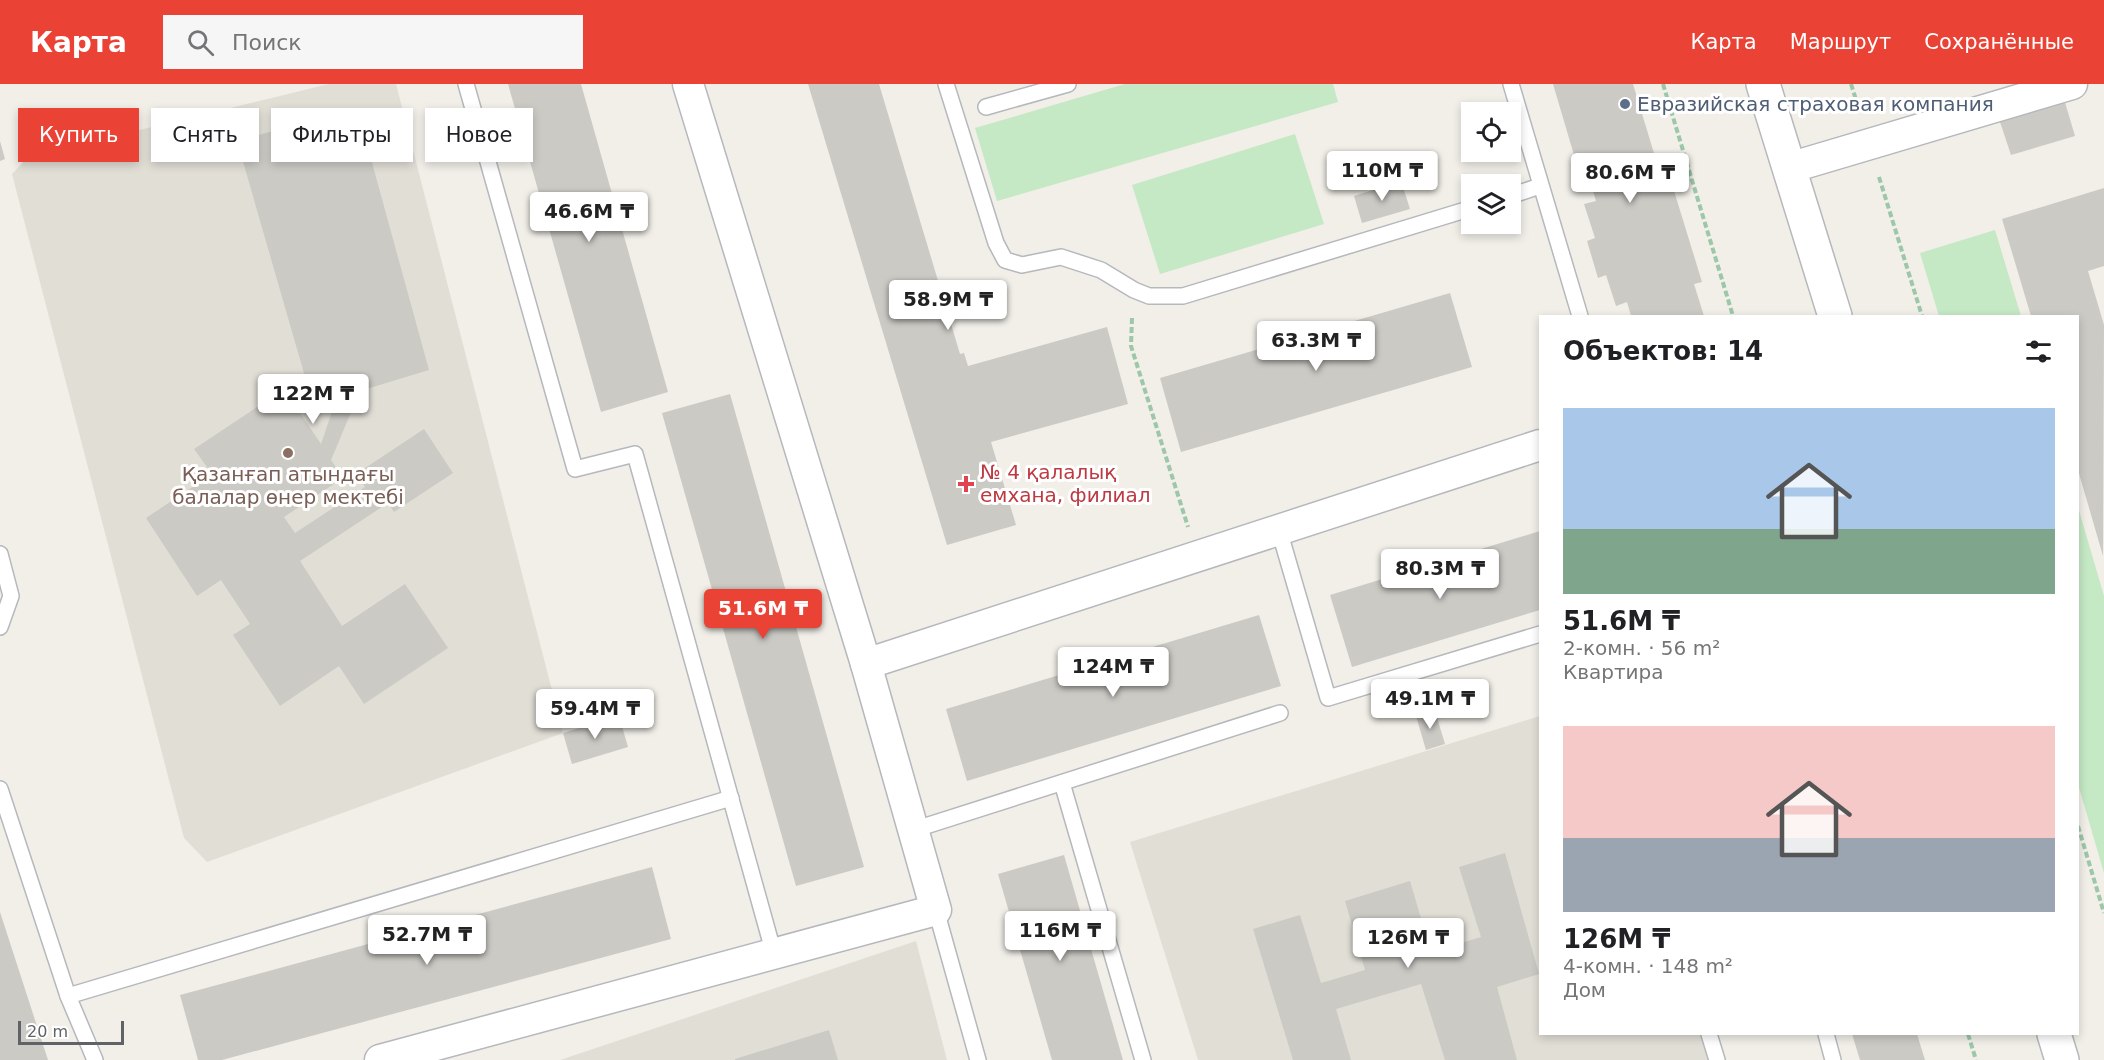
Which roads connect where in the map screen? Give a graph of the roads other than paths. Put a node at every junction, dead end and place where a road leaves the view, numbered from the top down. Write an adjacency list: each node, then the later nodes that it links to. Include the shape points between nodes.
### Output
1 (466, 84): 24 (lane, via 575,469 635,454)
2 (688, 84): 20 (street)
3 (945, 84): 12 (lane, via 996,243 1005,260 1022,265 1061,257 1101,270 1149,296 1183,296)
4 (1068, 84): 8 (lane)
5 (1511, 84): 10 (lane)
6 (1763, 84): 9 (street)
7 (2063, 85): 9 (street)
8 (986, 107)
9 (1789, 168): 14 (street)
10 (1540, 186): 11 (lane); 13 (lane)
11 (1521, 192)
12 (1461, 210)
13 (1580, 315)
14 (1835, 315)
15 (1539, 445): 16 (street)
16 (1279, 530): 19 (lane, via 1328,698); 20 (street)
17 (0, 554): 18 (lane, via 11,596)
18 (0, 627)
19 (1539, 634)
20 (866, 664): 25 (street)
21 (1280, 713): 22 (lane)
22 (1062, 783): 25 (lane); 35 (lane)
23 (0, 789): 28 (lane)
24 (731, 798): 27 (lane); 28 (lane)
25 (913, 830): 26 (street)
26 (936, 910): 27 (street); 34 (lane)
27 (774, 954): 33 (street)
28 (68, 996): 32 (lane)
29 (1709, 1035): 36 (lane)
30 (1826, 1035): 37 (lane)
31 (2054, 1035): 38 (street)
32 (95, 1060)
33 (380, 1060)
34 (978, 1060)
35 (1143, 1060)
36 (1717, 1060)
37 (1833, 1060)
38 (2062, 1060)

